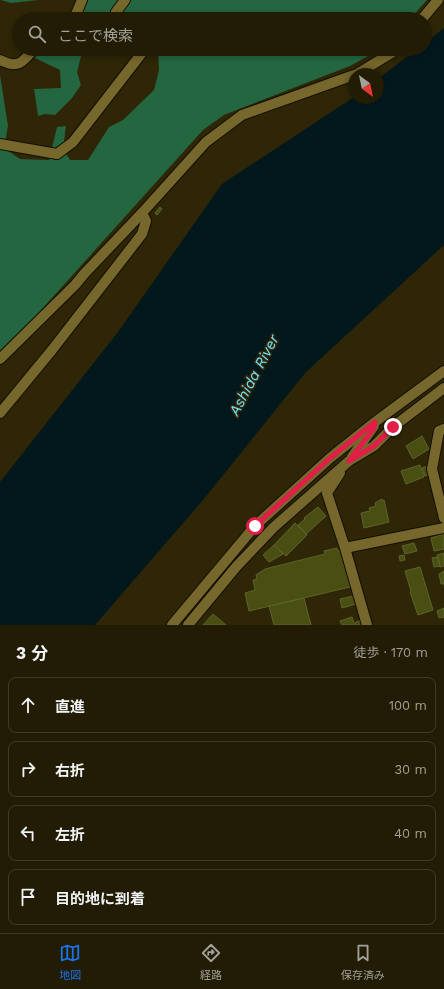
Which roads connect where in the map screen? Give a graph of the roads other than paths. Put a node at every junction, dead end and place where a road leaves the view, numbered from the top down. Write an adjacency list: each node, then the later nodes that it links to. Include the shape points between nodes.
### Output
1 (82, 0): 4 (street)
2 (125, 0): 5 (street)
3 (438, 0): 6 (street)
4 (77, 12)
5 (116, 12)
6 (428, 12)
7 (28, 56): 10 (street, via 23,62 10,65)
8 (140, 56): 13 (street, via 73,142 57,154)
9 (384, 56): 11 (street)
10 (0, 60)
11 (366, 68)
12 (348, 77): 14 (street, via 242,115 206,142)
13 (0, 144)
14 (142, 214): 15 (street); 18 (street, via 146,221 142,234)
15 (0, 359)
16 (444, 371): 19 (street)
17 (444, 388): 21 (street, via 393,427 374,446)
18 (0, 413)
19 (375, 422): 21 (street, via 374,428); 25 (street, via 330,458 255,526)
20 (444, 429): 22 (street, via 440,431 432,469)
21 (349, 461): 24 (street, via 327,493); 26 (street, via 274,527 236,567)
22 (444, 518)
23 (444, 528): 24 (street)
24 (344, 548): 27 (street)
25 (172, 625)
26 (188, 625)
27 (367, 625)

